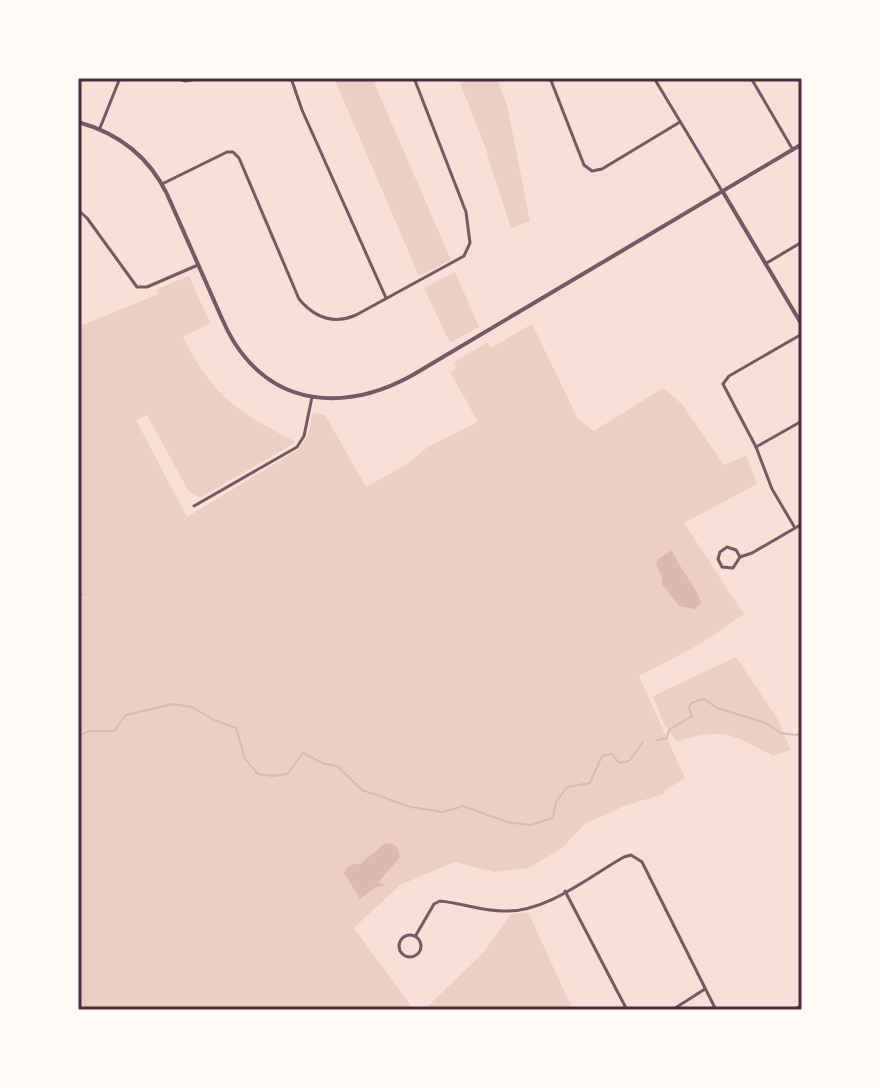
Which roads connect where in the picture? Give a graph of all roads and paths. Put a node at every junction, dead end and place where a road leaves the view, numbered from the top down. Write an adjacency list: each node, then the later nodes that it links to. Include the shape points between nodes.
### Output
1 (120, 78): 11 (street)
2 (177, 78): 3 (street)
3 (203, 78)
4 (291, 78): 20 (street)
5 (414, 78): 20 (street, via 466,212 470,243 464,256)
6 (550, 78): 10 (street, via 584,165 592,171)
7 (654, 78): 10 (street)
8 (751, 78): 13 (street)
9 (78, 122): 11 (street)
10 (680, 122): 15 (street)
11 (100, 128): 14 (street, via 137,153)
12 (802, 144): 13 (street)
13 (793, 150): 15 (street)
14 (162, 184): 19 (street); 20 (street, via 233,152 308,309 346,320)
15 (723, 192): 18 (street); 23 (street, via 388,388 356,398)
16 (78, 210): 19 (street, via 137,287)
17 (802, 242): 18 (street)
18 (765, 264): 21 (street)
19 (198, 265): 23 (street, via 245,357 276,383)
20 (386, 298)
21 (802, 325)
22 (802, 334): 25 (street, via 723,384)
23 (312, 397): 26 (street, via 297,447)
24 (802, 421): 25 (street)
25 (756, 447): 28 (street, via 767,480)
26 (194, 506)
27 (802, 524): 28 (street)
28 (795, 528): 29 (street)
29 (740, 557): 29 (street, via 727,547 718,559 730,569)
30 (565, 891): 31 (street, via 514,911 440,901); 32 (street, via 624,857 637,858); 34 (street)
31 (416, 935): 31 (street, via 400,941 404,956 420,951)
32 (705, 989): 35 (street); 36 (street)
33 (802, 1006): 37 (main road)
34 (627, 1010)
35 (672, 1010)
36 (716, 1010)
37 (795, 1010)

